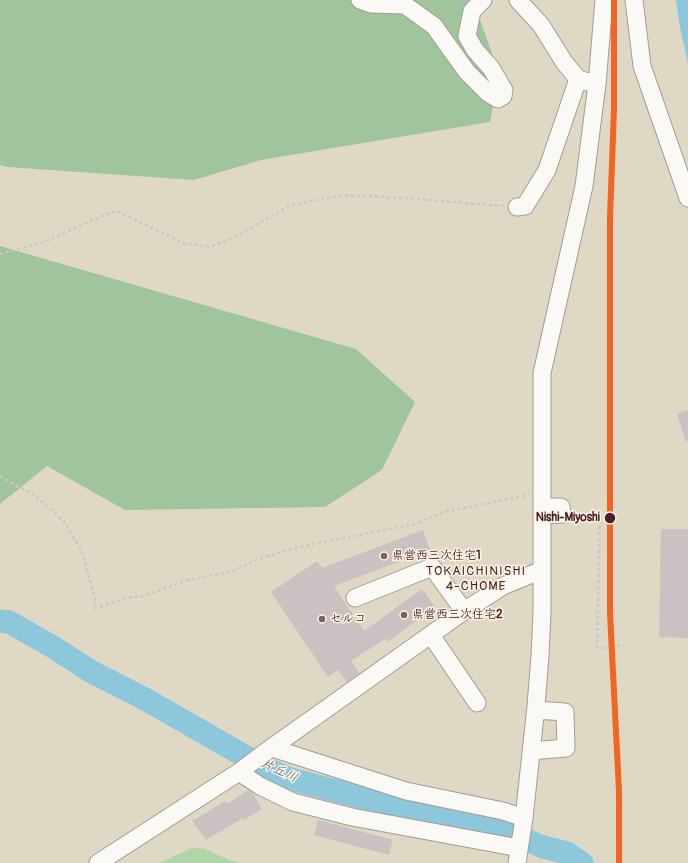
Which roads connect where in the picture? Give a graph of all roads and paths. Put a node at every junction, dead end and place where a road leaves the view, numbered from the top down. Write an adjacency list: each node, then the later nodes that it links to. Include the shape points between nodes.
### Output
1 (360, 0): 2 (street, via 371,4 405,5 434,26 467,72 488,93 498,99 503,96 504,90 467,36 472,11)
2 (483, 0)
3 (518, 0): 6 (street, via 540,24)
4 (604, 0): 7 (street)
5 (634, 0): 8 (street, via 642,66)
6 (578, 79): 7 (street); 9 (street, via 547,170 525,206)
7 (597, 84): 12 (street, via 584,186 542,373)
8 (688, 198)
9 (517, 207): 10 (path, via 343,195 291,205 233,238 209,247 184,243 117,211 44,242)
10 (0, 254)
11 (0, 476): 12 (path, via 32,493 63,520 81,549 94,598 94,609 127,598 144,596 188,580 230,572 259,559 299,547 415,524 443,512)
12 (542, 505): 14 (street)
13 (600, 514): 18 (path, via 597,648 618,648)
14 (542, 570): 16 (street); 21 (street)
15 (355, 598): 16 (street, via 432,567)
16 (461, 607): 17 (street); 19 (street)
17 (431, 635): 20 (street); 22 (street)
18 (618, 643)
19 (394, 651)
20 (477, 703)
21 (536, 710): 23 (street); 23 (street, via 565,712 566,748)
22 (268, 750): 24 (street); 25 (street, via 406,791)
23 (531, 751): 25 (street)
24 (242, 769): 26 (street, via 260,786 293,802); 27 (street)
25 (524, 818): 26 (street)
26 (518, 856)
27 (98, 863)

